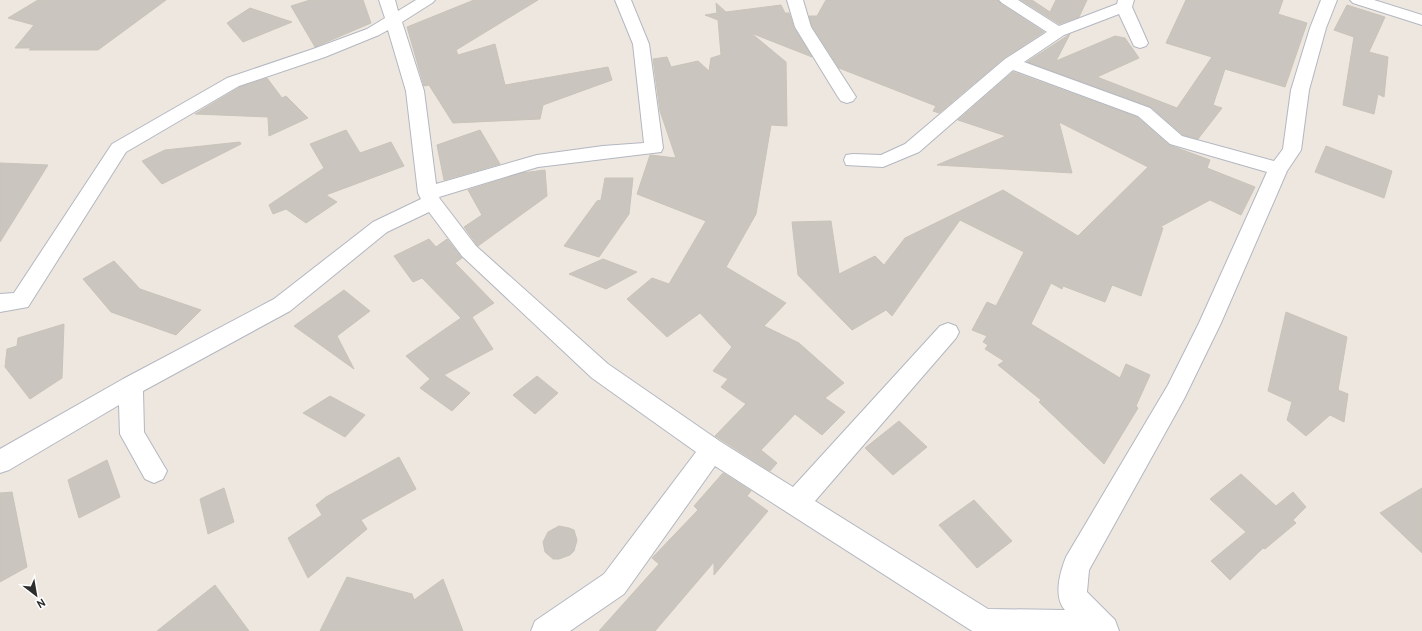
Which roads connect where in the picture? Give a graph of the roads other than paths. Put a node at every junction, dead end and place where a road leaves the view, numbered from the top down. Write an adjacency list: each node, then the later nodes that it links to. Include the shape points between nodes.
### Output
1 (427, 0): 8 (street)
2 (623, 0): 16 (street, via 641,44 654,148 537,161)
3 (795, 0): 13 (street, via 803,27)
4 (1007, 0): 10 (street)
5 (1329, 0): 15 (street, via 1300,90 1292,150)
6 (1358, 0): 9 (street)
7 (1125, 3): 10 (street); 11 (street)
8 (390, 10): 16 (street, via 415,91); 17 (street, via 373,32 233,82 119,148 20,301)
9 (1422, 20)
10 (1058, 32): 12 (street)
11 (1140, 43)
12 (1011, 64): 14 (street, via 912,148 883,161); 15 (street, via 1144,112 1176,140)
13 (847, 97)
14 (852, 160)
15 (1278, 169): 24 (street, via 1210,323 1176,392 1076,568 1072,597)
16 (430, 198): 19 (street, via 380,227 282,306); 20 (street, via 469,251 600,371)
17 (0, 303)
18 (948, 332): 23 (street)
19 (131, 386): 21 (street); 22 (street, via 132,434)
20 (712, 450): 23 (street); 25 (street, via 614,584)
21 (0, 462)
22 (154, 470)
23 (796, 504): 24 (street, via 984,623)
24 (1103, 628)
25 (545, 631)

